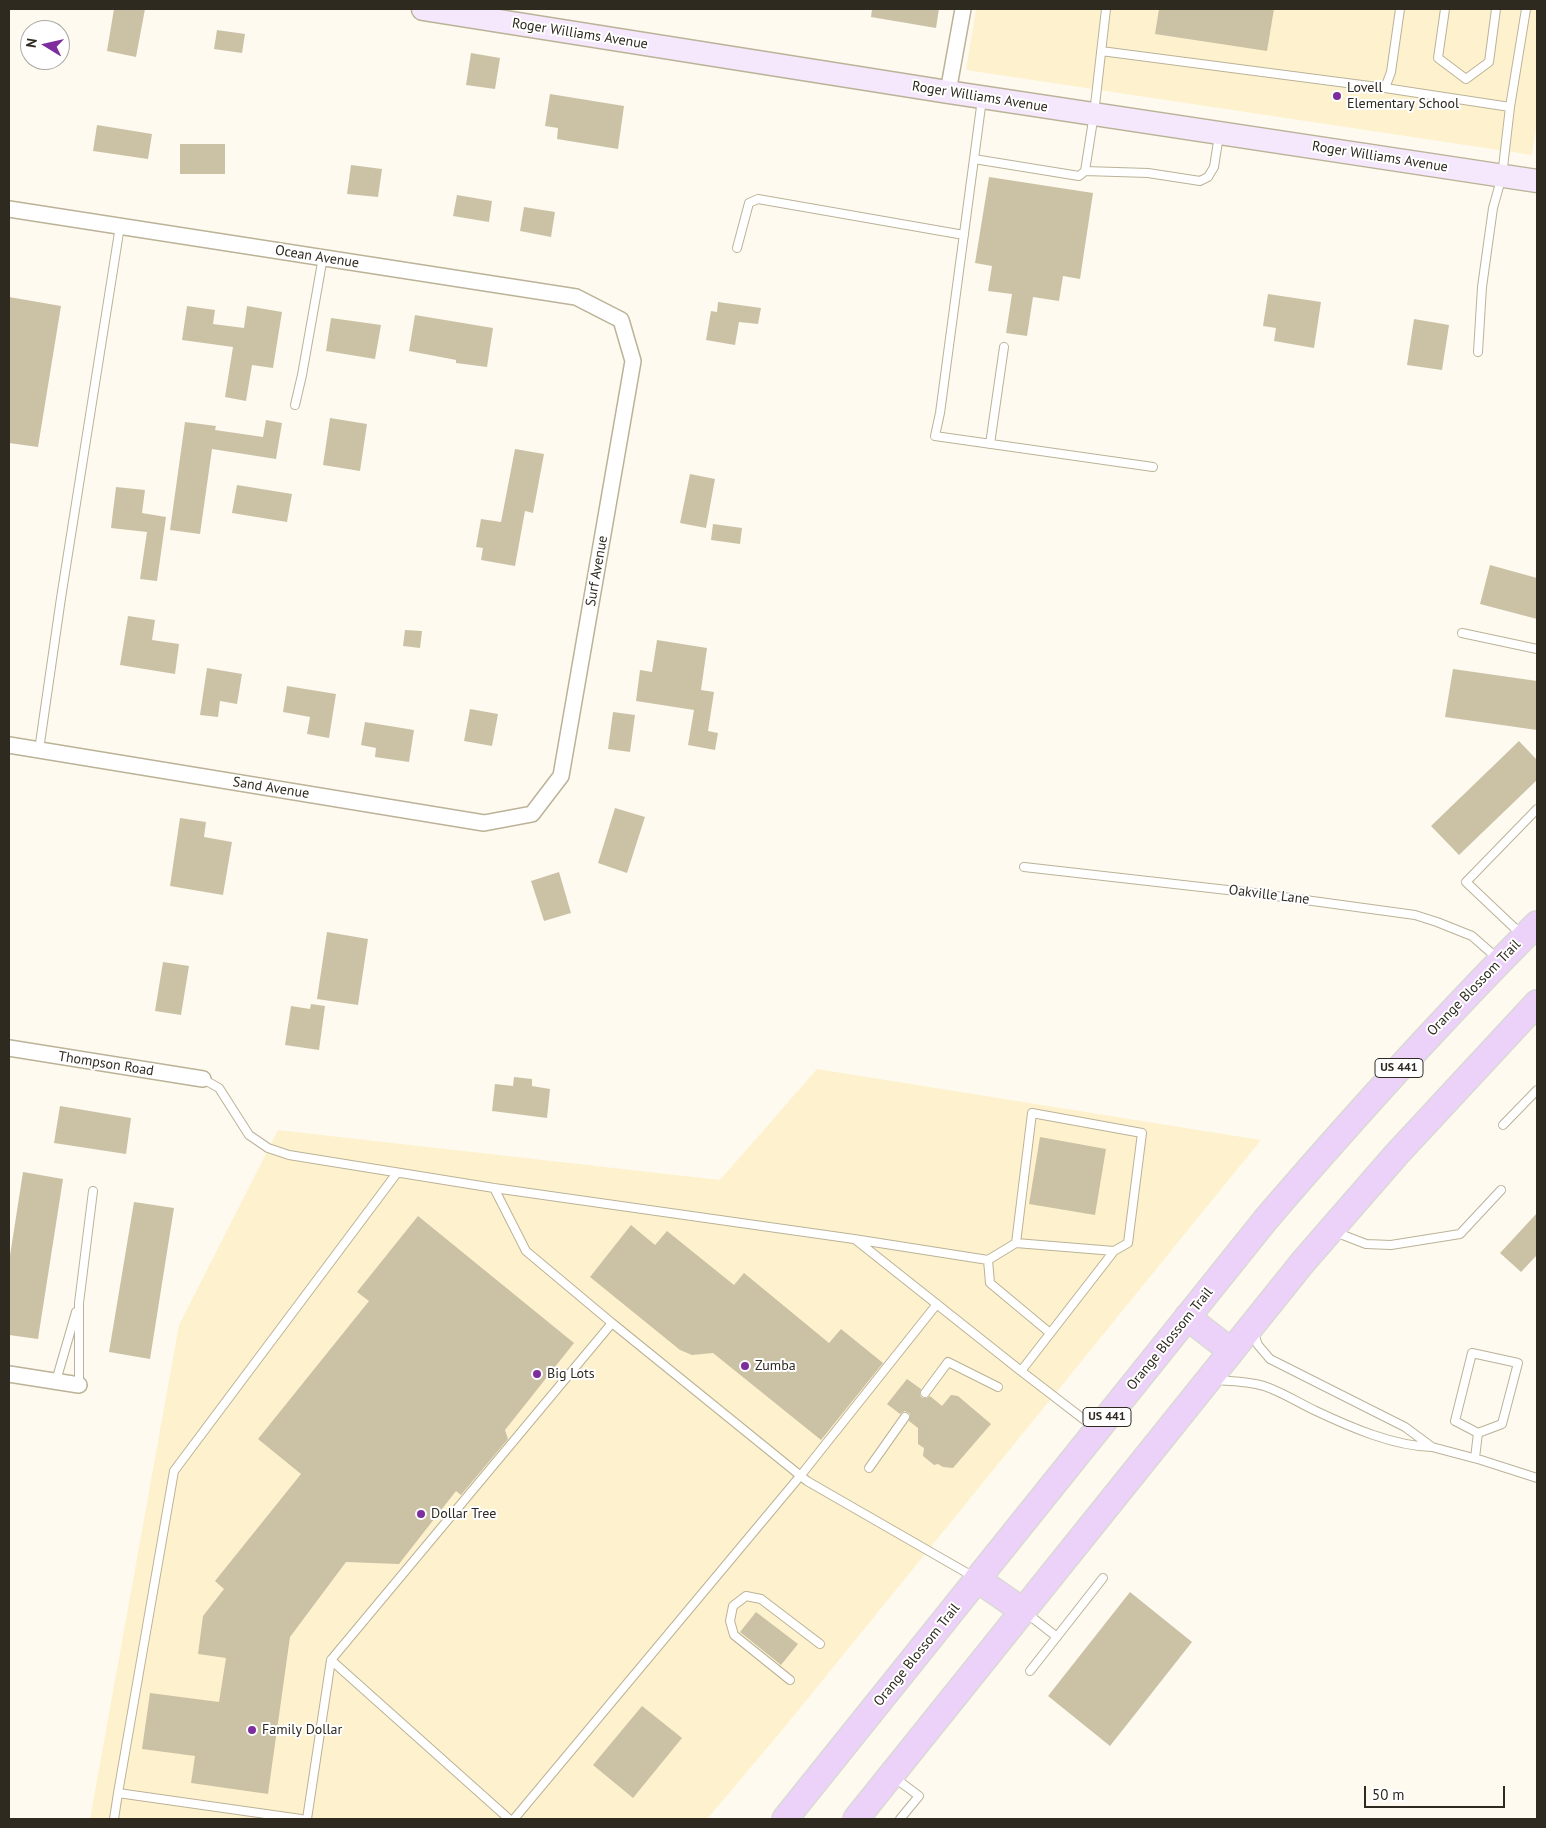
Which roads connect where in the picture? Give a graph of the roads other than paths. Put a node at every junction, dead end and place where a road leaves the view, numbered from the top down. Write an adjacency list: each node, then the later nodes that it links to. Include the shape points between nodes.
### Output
1 (423, 9): 10 (street, Roger Williams Avenue)
2 (963, 9): 10 (street)
3 (1106, 9): 8 (lane)
4 (1400, 9): 9 (lane, via 1391,72)
5 (1444, 9): 6 (lane, via 1438,58 1466,79 1489,62)
6 (1496, 9)
7 (1526, 9): 12 (lane)
8 (1101, 51): 9 (lane); 13 (lane)
9 (1384, 88): 12 (lane)
10 (948, 92): 11 (street, Roger Williams Avenue)
11 (982, 97): 13 (street, Roger Williams Avenue); 15 (lane)
12 (1510, 107): 17 (lane)
13 (1094, 114): 14 (street, Roger Williams Avenue); 16 (lane)
14 (1219, 133): 16 (lane, via 1214,167 1208,177 1200,181 1148,173); 17 (street, Roger Williams Avenue)
15 (974, 159): 16 (lane, via 1079,176); 21 (lane)
16 (1085, 171)
17 (1502, 176): 18 (street, Roger Williams Avenue); 26 (lane, via 1493,208 1482,287)
18 (1537, 181)
19 (9, 209): 20 (street, Ocean Avenue)
20 (120, 226): 23 (street, Ocean Avenue); 33 (lane)
21 (964, 234): 22 (lane, via 758,199 749,203); 28 (lane, via 935,436)
22 (737, 248)
23 (323, 257): 24 (street, Ocean Avenue, via 576,297); 27 (lane)
24 (621, 320): 35 (street, Surf Avenue, via 633,361 561,776)
25 (1004, 347): 28 (lane)
26 (1478, 352)
27 (294, 405)
28 (990, 444): 29 (lane)
29 (1154, 467)
30 (1462, 633): 31 (lane)
31 (1537, 649)
32 (9, 745): 33 (street, Sand Avenue)
33 (39, 750): 35 (street, Sand Avenue, via 484,824)
34 (1537, 809): 37 (lane, via 1466,882)
35 (532, 814)
36 (1024, 867): 38 (lane, Oakville Lane, via 1254,893 1415,916 1472,936)
37 (1533, 937): 38 (main road, Orange Blossom Trail / US 441)
38 (1500, 961): 55 (main road, Orange Blossom Trail / US 441, via 1351,1121)
39 (1537, 1003): 48 (main road)
40 (9, 1048): 41 (street, Thompson Road)
41 (203, 1079): 44 (lane, via 219,1088 249,1135 268,1148 289,1155)
42 (1537, 1090): 43 (lane)
43 (1503, 1125)
44 (397, 1172): 45 (lane); 84 (lane, via 174,1471)
45 (494, 1188): 49 (lane); 56 (lane, via 526,1251)
46 (93, 1190): 53 (lane)
47 (1501, 1190): 48 (lane, via 1460,1234 1391,1245 1366,1244)
48 (1330, 1230): 57 (main road)
49 (854, 1238): 52 (lane); 54 (lane)
50 (1016, 1243): 51 (lane); 51 (lane, via 1032,1114 1142,1133 1128,1243); 52 (lane)
51 (1114, 1251): 58 (lane)
52 (988, 1260): 58 (lane, via 990,1284)
53 (79, 1303): 63 (lane); 64 (lane)
54 (937, 1304): 60 (lane); 73 (lane)
55 (1187, 1317): 59 (main road); 68 (main road, Orange Blossom Trail / US 441)
56 (612, 1323): 73 (lane); 80 (lane)
57 (1252, 1325): 59 (main road); 70 (lane, via 1258,1344 1270,1359 1405,1426)
58 (1050, 1333): 60 (lane)
59 (1231, 1351): 62 (main road)
60 (1021, 1371): 68 (lane)
61 (9, 1374): 63 (street)
62 (1207, 1380): 70 (lane, via 1264,1386 1391,1442); 77 (main road)
63 (56, 1381): 64 (street)
64 (79, 1385)
65 (998, 1387): 66 (lane, via 948,1362)
66 (925, 1392)
67 (905, 1417): 72 (lane)
68 (1097, 1430): 76 (main road, Orange Blossom Trail / US 441)
69 (1478, 1433): 69 (lane, via 1502,1424 1518,1363 1472,1353 1455,1421); 71 (lane)
70 (1432, 1447): 71 (lane)
71 (1475, 1458): 74 (lane)
72 (869, 1468)
73 (801, 1475): 76 (lane); 89 (lane)
74 (1537, 1478)
75 (1103, 1578): 78 (lane)
76 (977, 1580): 77 (main road); 90 (main road, Orange Blossom Trail / US 441)
77 (1023, 1611): 78 (lane); 83 (main road)
78 (1057, 1637): 81 (lane)
79 (820, 1644): 82 (lane, via 761,1599 746,1596 733,1606 730,1621 734,1635)
80 (331, 1660): 87 (lane); 88 (lane)
81 (1030, 1671)
82 (790, 1680)
83 (891, 1775): 91 (main road); 92 (lane, via 919,1796)
84 (118, 1793): 85 (lane); 86 (lane)
85 (114, 1819)
86 (301, 1819)
87 (307, 1819)
88 (509, 1819)
89 (514, 1819)
90 (785, 1819)
91 (856, 1819)
92 (900, 1819)

